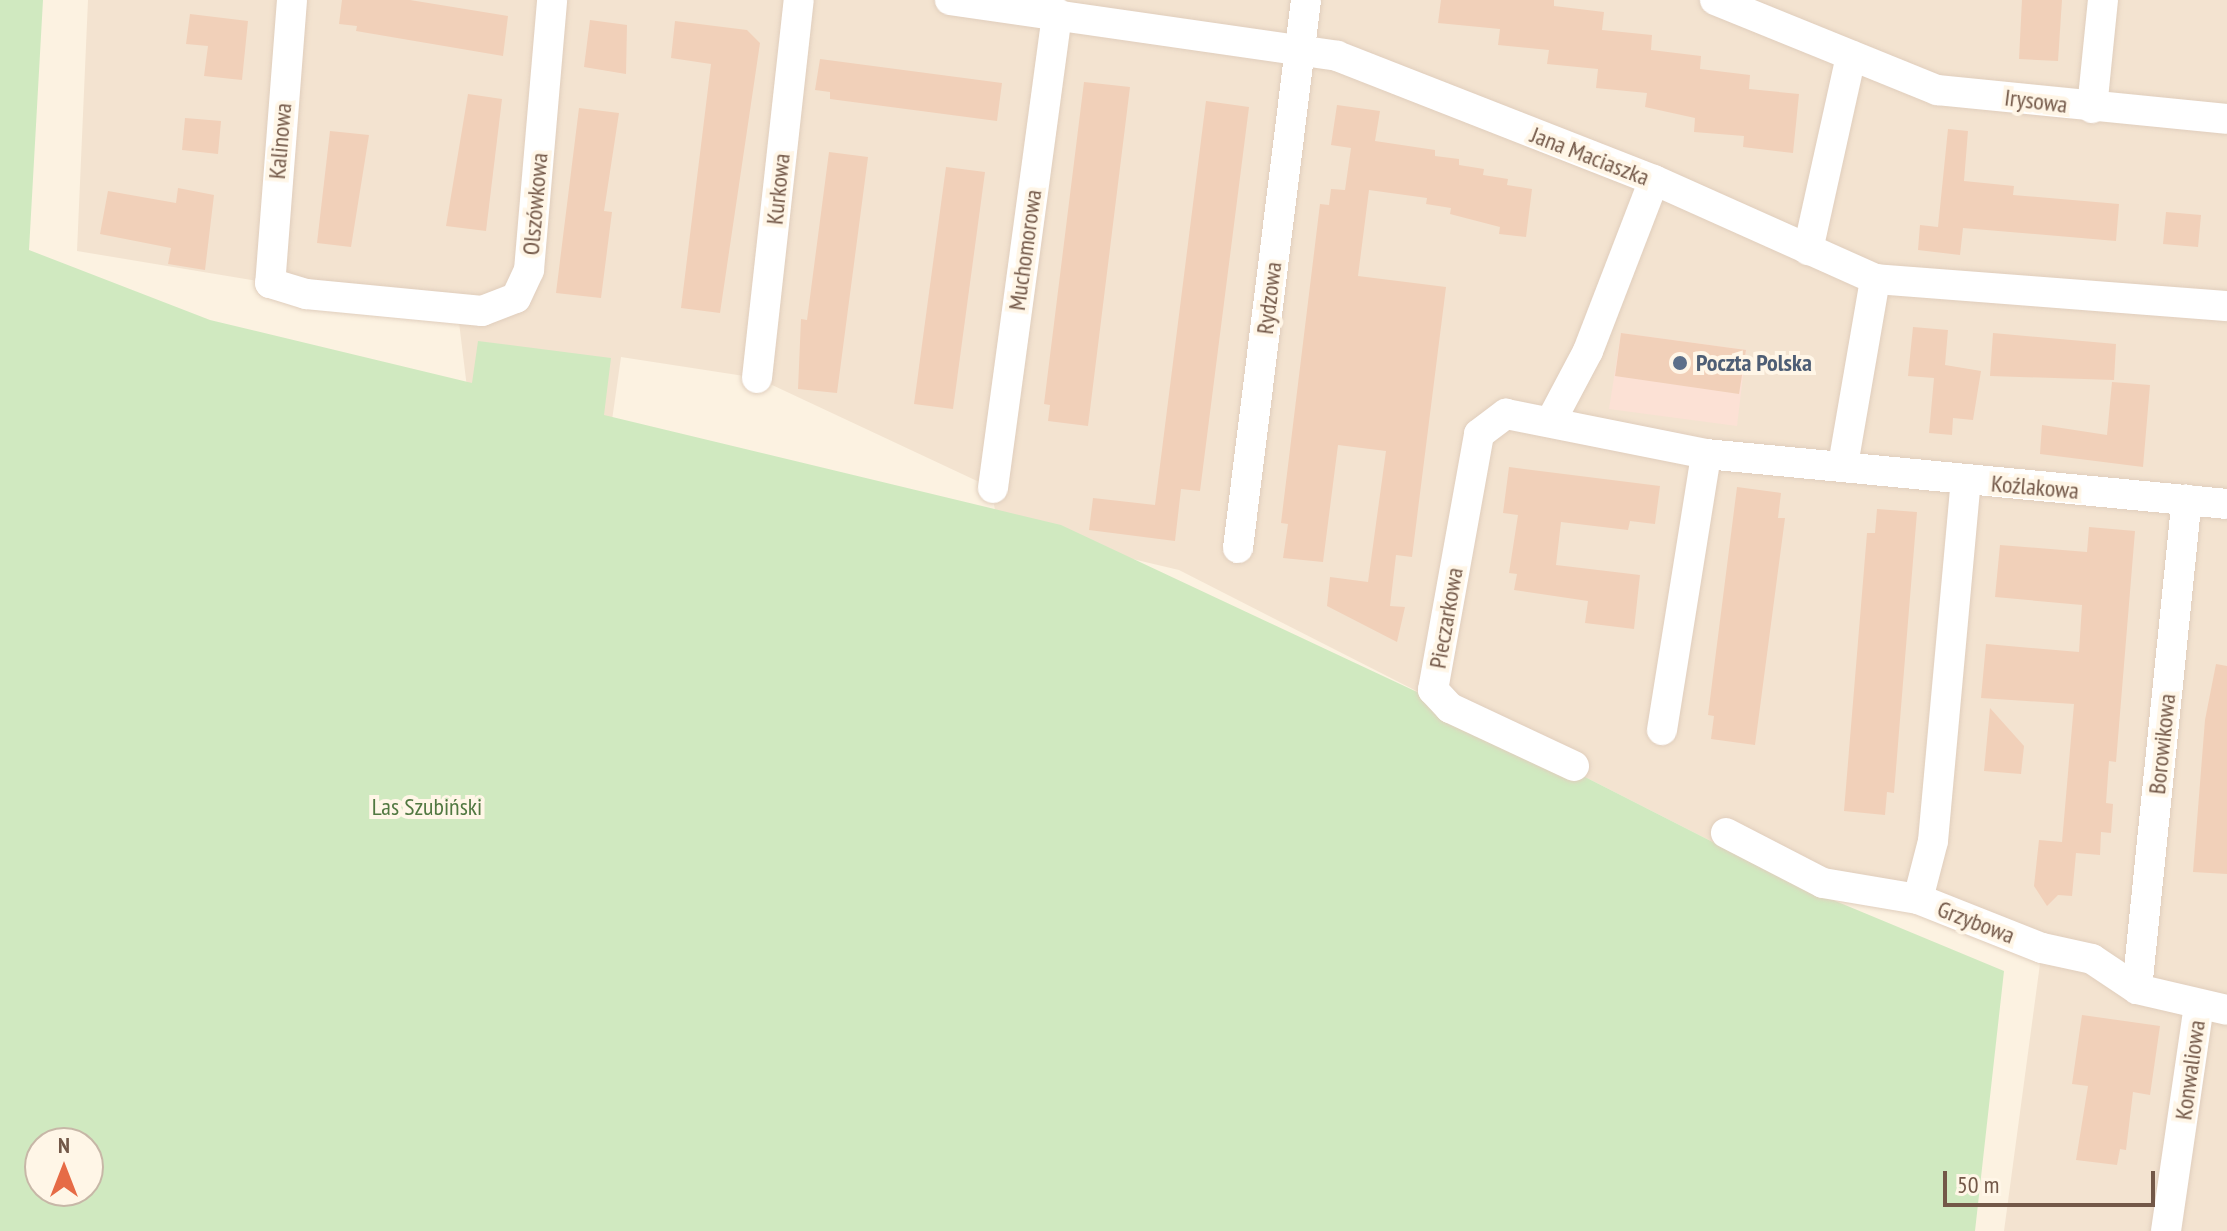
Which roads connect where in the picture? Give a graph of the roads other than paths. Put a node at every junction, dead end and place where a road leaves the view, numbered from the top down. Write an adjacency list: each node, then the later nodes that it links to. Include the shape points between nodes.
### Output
1 (292, 0): 17 (street, Kalinowa)
2 (552, 0): 17 (street, Olszówkowa, via 529,270 516,298 482,311 306,294)
3 (799, 0): 19 (street, Kurkowa)
4 (950, 0): 9 (street, Jana Maciaszka)
5 (1306, 0): 10 (street, Rydzowa)
6 (1715, 0): 8 (street, Irysowa)
7 (2103, 0): 12 (street)
8 (1754, 8): 11 (street, Irysowa)
9 (1057, 13): 10 (street, Jana Maciaszka); 25 (street, Muchomorowa)
10 (1300, 48): 14 (street, Jana Maciaszka, via 1337,56); 28 (street, Rydzowa)
11 (1851, 56): 12 (street, Irysowa, via 1937,90); 15 (street)
12 (2092, 108): 13 (street, Irysowa)
13 (2227, 119)
14 (1654, 180): 15 (street, Jana Maciaszka); 20 (street, via 1588,351)
15 (1808, 250): 16 (street, Jana Maciaszka)
16 (1875, 279): 18 (street, Jana Maciaszka); 23 (street)
17 (270, 283)
18 (2227, 306)
19 (757, 378)
20 (1552, 419): 21 (street, Koźlakowa, via 1506,414); 22 (street, Koźlakowa)
21 (1479, 434): 30 (street, Pieczarkowa, via 1433,690 1450,708)
22 (1706, 454): 23 (street, Koźlakowa); 29 (street)
23 (1843, 465): 24 (street, Koźlakowa)
24 (1966, 481): 26 (street, Koźlakowa); 32 (street, via 1933,841)
25 (993, 488)
26 (2187, 500): 27 (street, Koźlakowa); 33 (street, Borowikowa)
27 (2227, 504)
28 (1238, 548)
29 (1662, 730)
30 (1574, 766)
31 (1726, 833): 32 (street, Grzybowa, via 1823,883)
32 (1918, 899): 33 (street, Grzybowa, via 2042,948 2092,959)
33 (2137, 989): 34 (street, Grzybowa)
34 (2213, 1007): 35 (street, Konwaliowa)
35 (2166, 1231)

